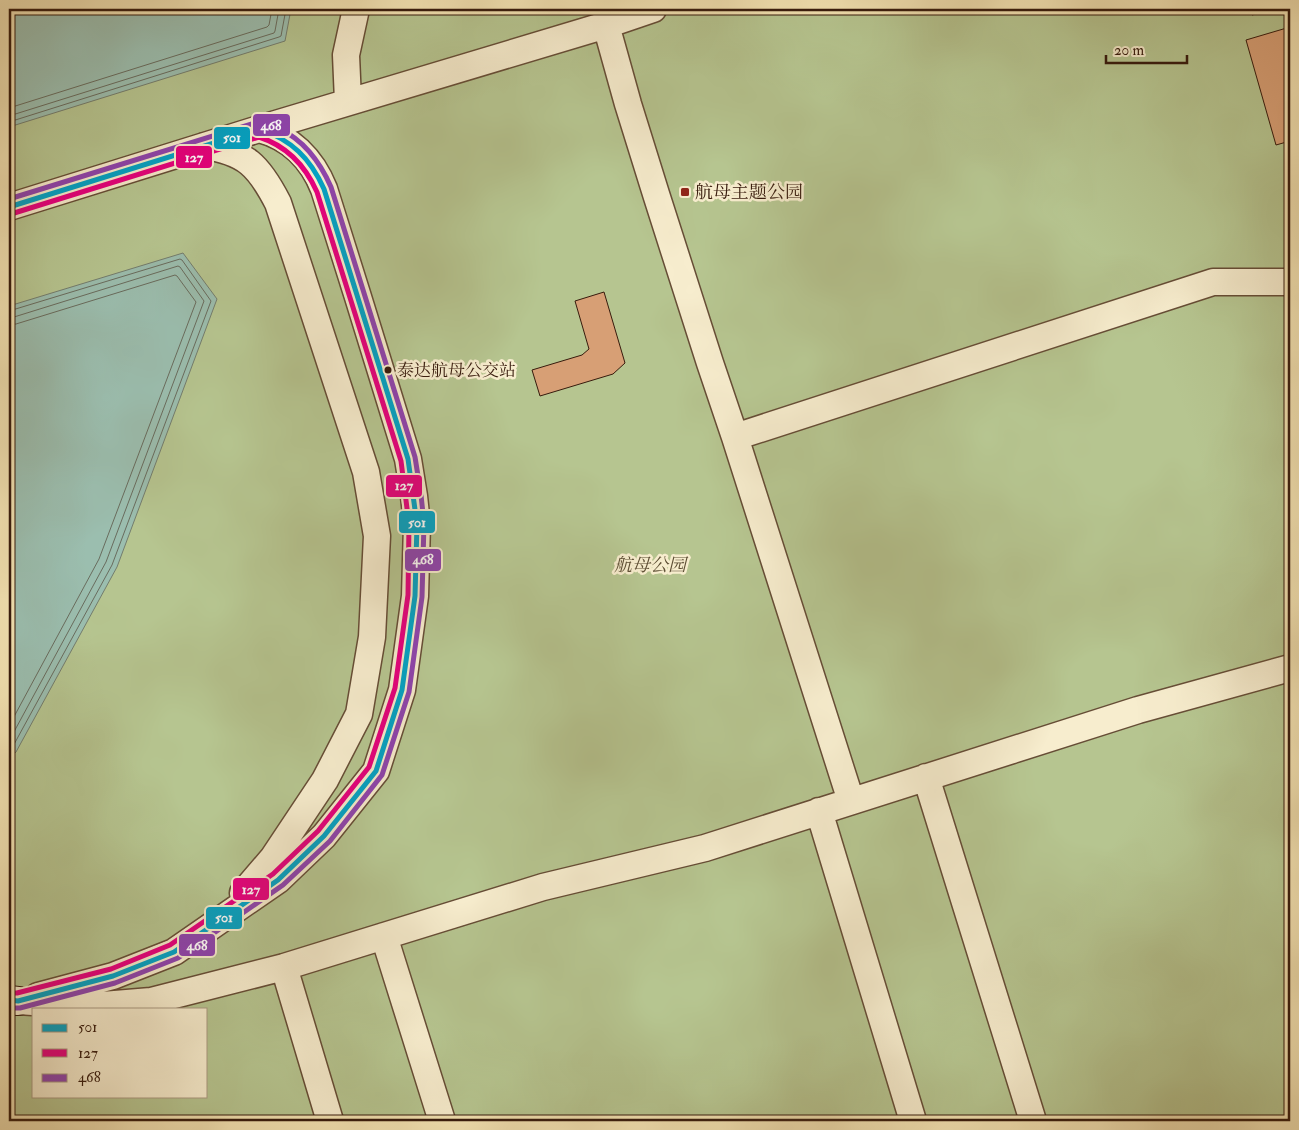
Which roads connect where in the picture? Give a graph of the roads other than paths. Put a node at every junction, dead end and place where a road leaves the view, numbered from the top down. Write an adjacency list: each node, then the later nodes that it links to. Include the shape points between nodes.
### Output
1 (356, 9): 4 (street, via 346,54)
2 (653, 9): 3 (street)
3 (606, 25): 4 (street); 9 (street, via 636,131)
4 (348, 102): 5 (street)
5 (259, 129): 6 (street); 14 (street, via 278,135 298,149 324,189 408,459 417,524 415,596 402,690 376,771 324,836 278,880)
6 (204, 146): 7 (street); 14 (street, via 231,152 254,166 278,203 366,472 377,536 372,638 359,714 325,780 273,858)
7 (9, 207)
8 (1290, 282): 9 (street, via 1213,282)
9 (735, 437): 12 (street)
10 (1290, 668): 11 (street, via 1138,710)
11 (926, 777): 12 (street); 21 (street)
12 (851, 801): 13 (street)
13 (819, 811): 15 (street, via 705,848 543,887); 20 (street)
14 (219, 920): 17 (street, via 174,952 113,976)
15 (384, 936): 16 (street); 19 (street)
16 (284, 967): 17 (street, via 151,1001 91,1006); 18 (street)
17 (13, 1001)
18 (330, 1121)
19 (442, 1121)
20 (913, 1121)
21 (1033, 1121)

